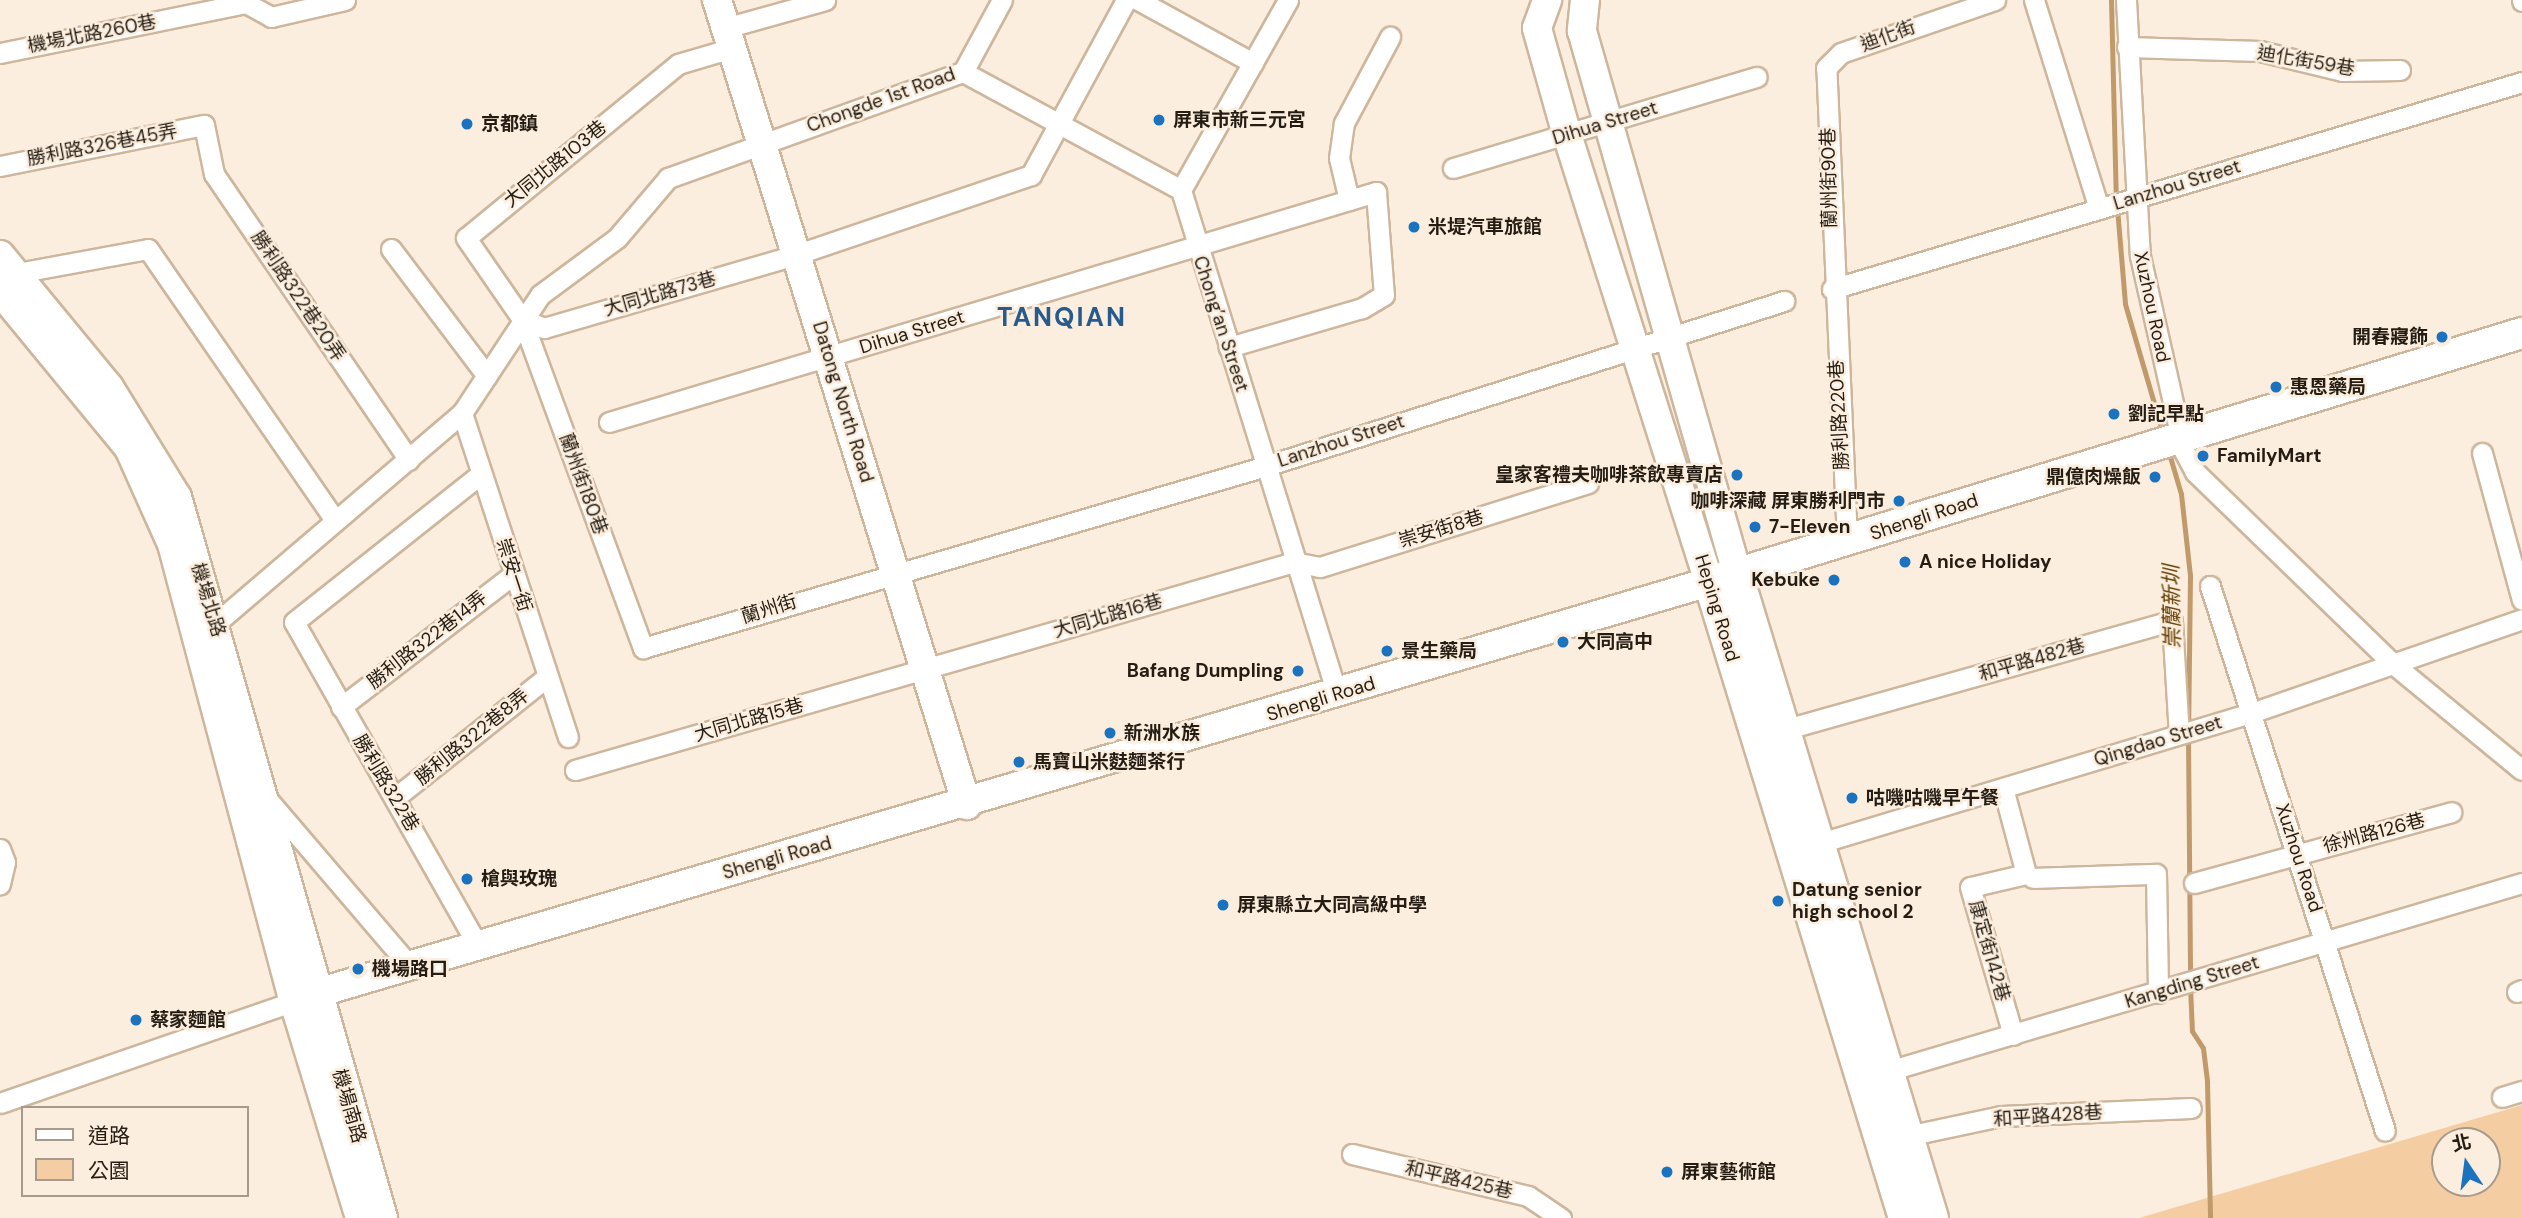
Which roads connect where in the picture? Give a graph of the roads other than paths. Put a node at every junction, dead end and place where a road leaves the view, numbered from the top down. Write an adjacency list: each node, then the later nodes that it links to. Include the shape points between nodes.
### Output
1 (345, 0): 16 (street, 機場北路260巷, via 271,17 246,3)
2 (716, 0): 14 (street, Datong North Road)
3 (825, 0): 14 (street)
4 (1002, 0): 20 (street, Chongde 1st Road)
5 (1126, 0): 24 (street, 大同北路73巷)
6 (1138, 0): 17 (street)
7 (1288, 0): 17 (street)
8 (1585, 0): 23 (street, Heping Road, via 1582,31)
9 (1994, 0): 18 (street, 迪化街, via 1840,53)
10 (2034, 0): 32 (street, Xuzhou Road)
11 (2126, 0): 15 (street)
12 (1541, 2): 26 (street, Heping Road, via 1537,28)
13 (1390, 37): 31 (street, via 1343,123 1339,158)
14 (729, 38): 27 (street, Datong North Road); 39 (street, 大同北路103巷, via 678,64 466,238)
15 (2127, 47): 19 (street, 迪化街59巷, via 2260,51 2342,71); 32 (street)
16 (0, 52)
17 (1253, 63): 30 (street)
18 (1826, 68): 37 (street, 蘭州街90巷)
19 (2400, 70)
20 (963, 72): 24 (street); 27 (street, Chongde 1st Road)
21 (1757, 77): 23 (street, Dihua Street)
22 (2522, 82): 32 (street, Lanzhou Street)
23 (1606, 122): 26 (street, Dihua Street); 41 (street, Heping Road)
24 (1064, 124): 30 (street); 35 (street, 大同北路73巷, via 1031,175)
25 (204, 125): 28 (street, 勝利路326巷45弄); 50 (street, 勝利路322巷20弄, via 214,174)
26 (1567, 135): 29 (street, Dihua Street); 43 (street, Heping Road)
27 (761, 143): 35 (street, Datong North Road); 39 (street, Chongde 1st Road, via 668,178 617,238 540,295)
28 (0, 166)
29 (1453, 168)
30 (1181, 190): 33 (street, Chong’an Street)
31 (1349, 200): 33 (street, Dihua Street); 42 (street, Dihua Street, via 1376,192 1384,295 1362,308)
32 (2116, 203): 37 (street, Lanzhou Street); 48 (street, Xuzhou Road)
33 (1195, 243): 42 (street, Chong’an Street); 44 (street, Dihua Street)
34 (391, 249): 45 (street)
35 (798, 254): 39 (street, 大同北路73巷, via 544,328); 44 (street, Datong North Road)
36 (6, 273): 54 (street, via 148,249); 64 (street, 機場北路, via 109,387 172,488); 78 (street, 機場北路, via 129,448 172,544)
37 (1832, 289): 55 (street, 勝利路220巷)
38 (1784, 301): 41 (street, Lanzhou Street)
39 (522, 319): 45 (street, Chongde 1st Road); 65 (street, 蘭州街180巷)
40 (2522, 333): 48 (main road, Shengli Road)
41 (1670, 336): 43 (street, Lanzhou Street); 58 (street, Heping Road)
42 (1229, 347): 51 (street, Chong’an Street)
43 (1633, 348): 51 (street, Lanzhou Street); 60 (street, Heping Road)
44 (829, 358): 47 (street, Dihua Street); 57 (street, Datong North Road)
45 (487, 376): 46 (street, Chongde 1st Road)
46 (462, 413): 50 (street, Chongde 1st Road); 52 (street, 崇安一街)
47 (609, 422)
48 (2171, 438): 55 (main road, Shengli Road); 66 (street, Xuzhou Road, via 2195,472)
49 (2482, 453): 62 (street)
50 (409, 460): 54 (street, Chongde 1st Road)
51 (1266, 466): 56 (street, Chong’an Street); 57 (street, Lanzhou Street)
52 (481, 474): 59 (street, 崇安一街); 70 (street, 勝利路322巷, via 295,622)
53 (1588, 483): 56 (street, 崇安街8巷, via 1320,567)
54 (335, 520): 64 (street, Chongde 1st Road)
55 (1847, 541): 58 (main road, Shengli Road)
56 (1294, 562): 67 (street, 大同北路16巷); 69 (street, Chong’an Street)
57 (895, 572): 65 (street, 蘭州街); 67 (street, Datong North Road)
58 (1737, 572): 60 (main road, Shengli Road); 72 (main road, Heping Road)
59 (514, 573): 68 (street, 崇安一街); 70 (street, 勝利路322巷14弄)
60 (1709, 582): 69 (street, Shengli Road); 82 (main road, Heping Road)
61 (2210, 586): 71 (street, Xuzhou Road)
62 (2522, 600)
63 (2522, 619): 66 (street, Qingdao Street)
64 (216, 624): 78 (street, 機場北路)
65 (643, 649)
66 (2392, 663): 71 (street, Qingdao Street); 75 (street, Xuzhou Road)
67 (922, 669): 76 (street, 大同北路15巷); 80 (street, Datong North Road)
68 (547, 677): 74 (street, 崇安一街); 79 (street, 勝利路322巷8弄)
69 (1337, 694): 80 (street, Shengli Road)
70 (341, 707): 79 (street, 勝利路322巷)
71 (2251, 713): 73 (street, Qingdao Street); 84 (street, Xuzhou Road)
72 (1783, 730): 73 (street, 和平路482巷, via 2172,621); 82 (main road, Heping Road)
73 (2188, 732): 77 (street, Qingdao Street)
74 (568, 737)
75 (2522, 770)
76 (575, 771)
77 (2003, 788): 82 (street, Qingdao Street); 94 (street, 康定街142巷, via 2026,874 1970,887)
78 (251, 796): 91 (street); 93 (street, 機場北路)
79 (396, 797): 90 (street, 勝利路322巷)
80 (967, 805): 90 (street, Shengli Road)
81 (2451, 812): 84 (street, 徐州路126巷)
82 (1804, 848): 95 (main road, Heping Road)
83 (0, 849): 88 (street, via 5,862)
84 (2297, 854): 86 (street, 徐州路126巷); 89 (street, Xuzhou Road)
85 (2033, 878): 92 (street, via 2156,874)
86 (2194, 883)
87 (2522, 883): 89 (street, Kangding Street)
88 (0, 884)
89 (2326, 942): 92 (street, Kangding Street); 100 (street, Xuzhou Road)
90 (477, 944): 91 (street, Shengli Road)
91 (408, 964): 93 (street, Shengli Road)
92 (2158, 993): 94 (street, Kangding Street)
93 (305, 997): 98 (street); 103 (street, 機場南路); 104 (street, 機場南路)
94 (2013, 1035): 95 (street, Kangding Street)
95 (1875, 1075): 101 (main road, Heping Road); 106 (main road, Heping Road)
96 (2522, 1091): 97 (street)
97 (2502, 1097)
98 (0, 1103)
99 (2190, 1108): 101 (street, 和平路428巷, via 2001,1116)
100 (2385, 1131)
101 (1907, 1136): 107 (main road, Heping Road)
102 (1352, 1154): 105 (street, 和平路425巷, via 1528,1196)
103 (360, 1218)
104 (383, 1218)
105 (1561, 1218)
106 (1904, 1218)
107 (1933, 1218)

